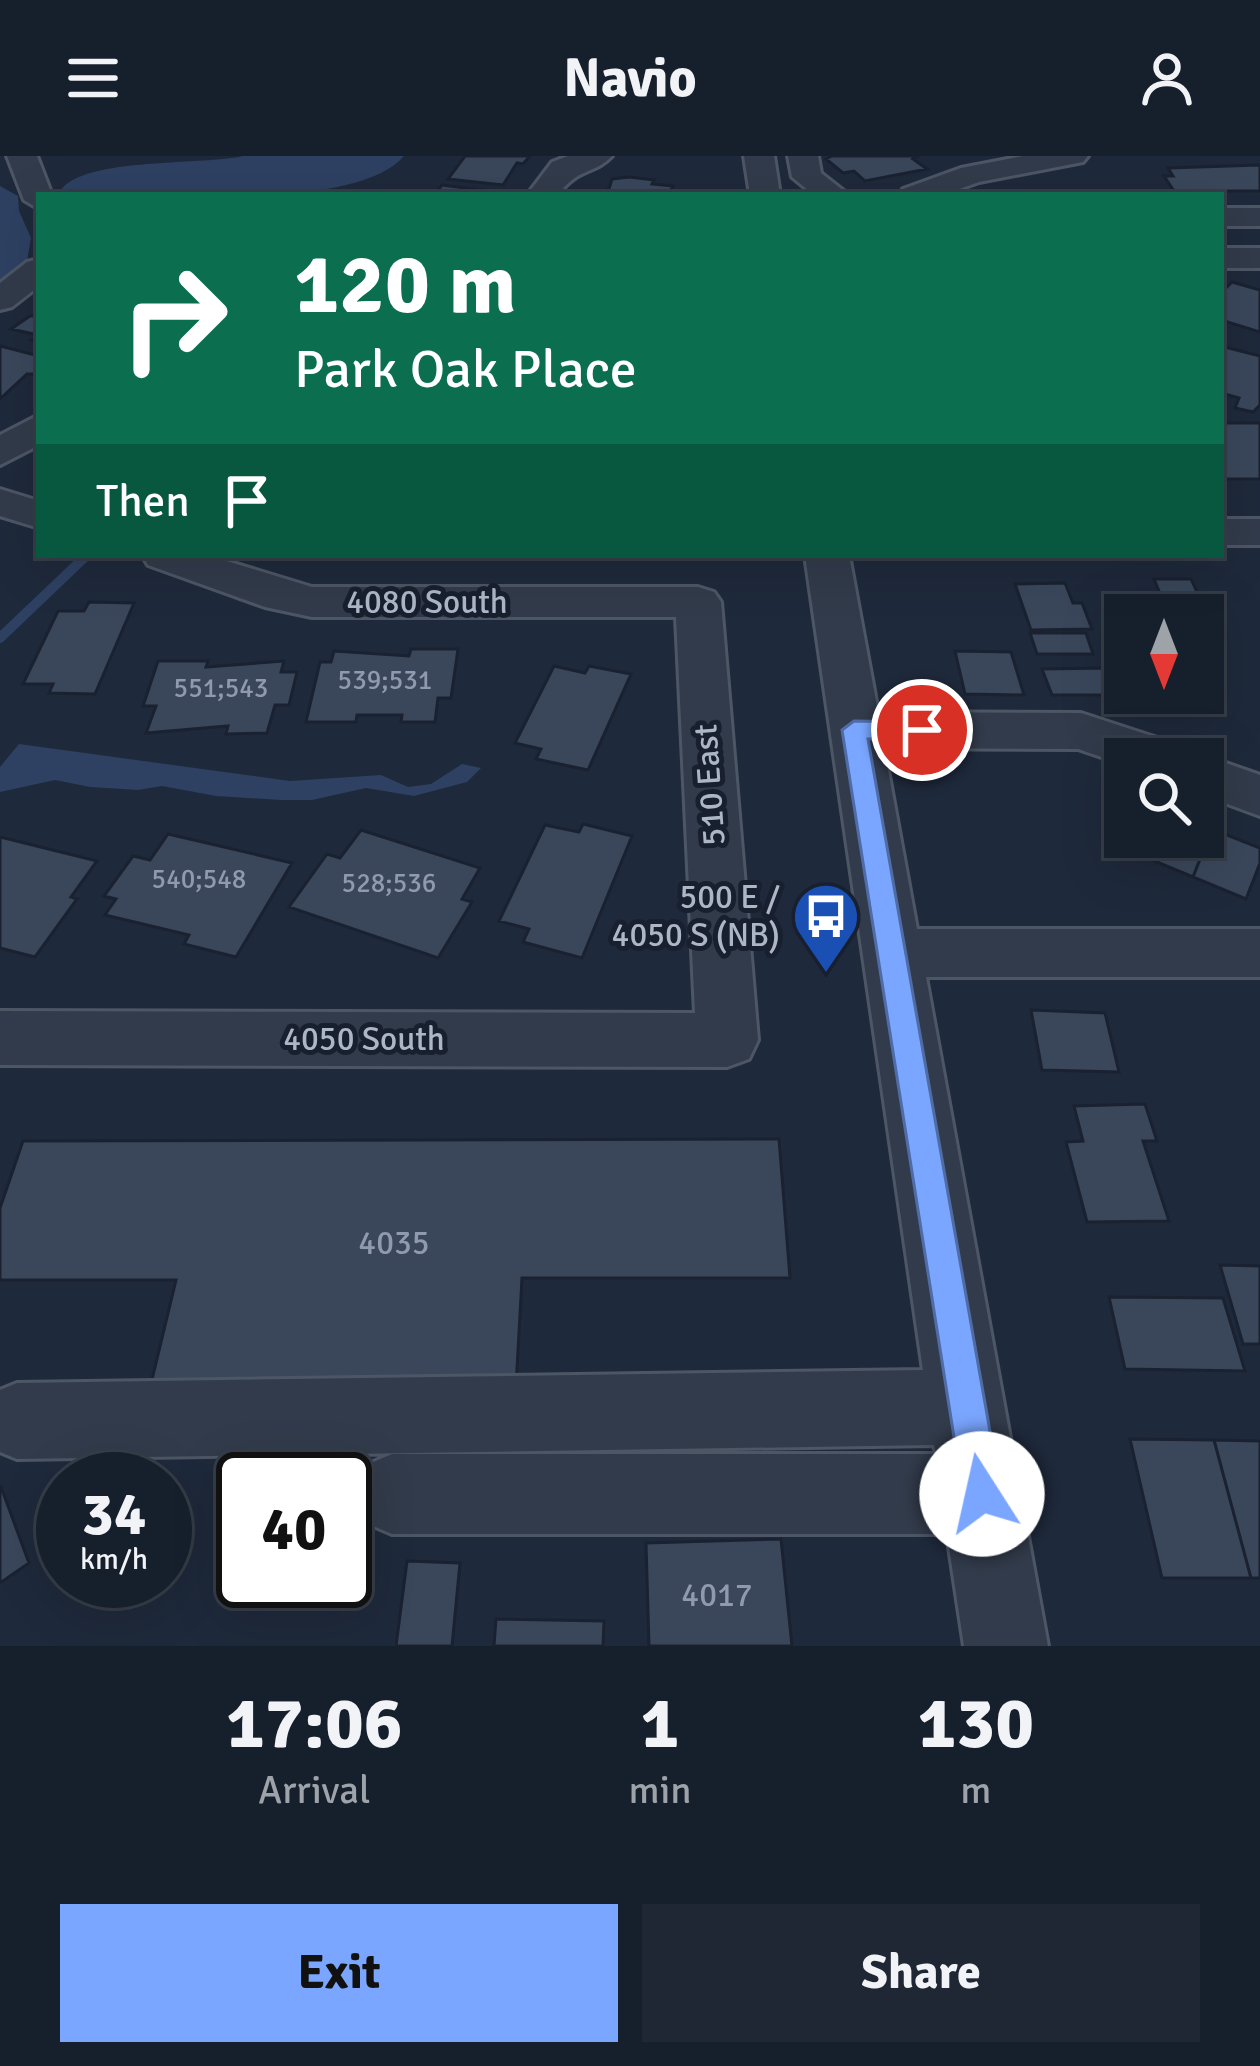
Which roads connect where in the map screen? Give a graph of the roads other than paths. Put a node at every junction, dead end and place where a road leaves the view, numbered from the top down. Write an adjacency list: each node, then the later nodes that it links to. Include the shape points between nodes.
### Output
1 (22, 156): 6 (street)
2 (597, 156): 7 (street, via 562,168)
3 (759, 156): 8 (street)
4 (803, 156): 9 (street, via 807,177)
5 (1073, 156): 10 (street)
6 (36, 192)
7 (544, 192)
8 (765, 192)
9 (830, 192)
10 (922, 192)
11 (1224, 217): 12 (street)
12 (1260, 217)
13 (1224, 258): 14 (street)
14 (1260, 258)
15 (36, 271): 16 (street)
16 (0, 300)
17 (0, 502): 18 (street)
18 (36, 514)
19 (1224, 532): 20 (street)
20 (1260, 532)
21 (173, 558): 24 (street, 4080 South, via 296,599)
22 (501, 558): 24 (street)
23 (826, 558): 26 (street)
24 (497, 602): 25 (street, 4080 South)
25 (698, 602): 33 (street, 510 East)
26 (854, 730): 27 (street, via 1082,731); 30 (street)
27 (1104, 739)
28 (1224, 782): 29 (street)
29 (1260, 796)
30 (891, 953): 31 (street); 34 (street)
31 (1260, 953)
32 (0, 1038): 33 (street, 4050 South)
33 (727, 1040)
34 (967, 1407): 35 (street); 37 (street)
35 (17, 1421)
36 (392, 1494): 37 (street)
37 (982, 1494): 38 (street)
38 (1006, 1646)

